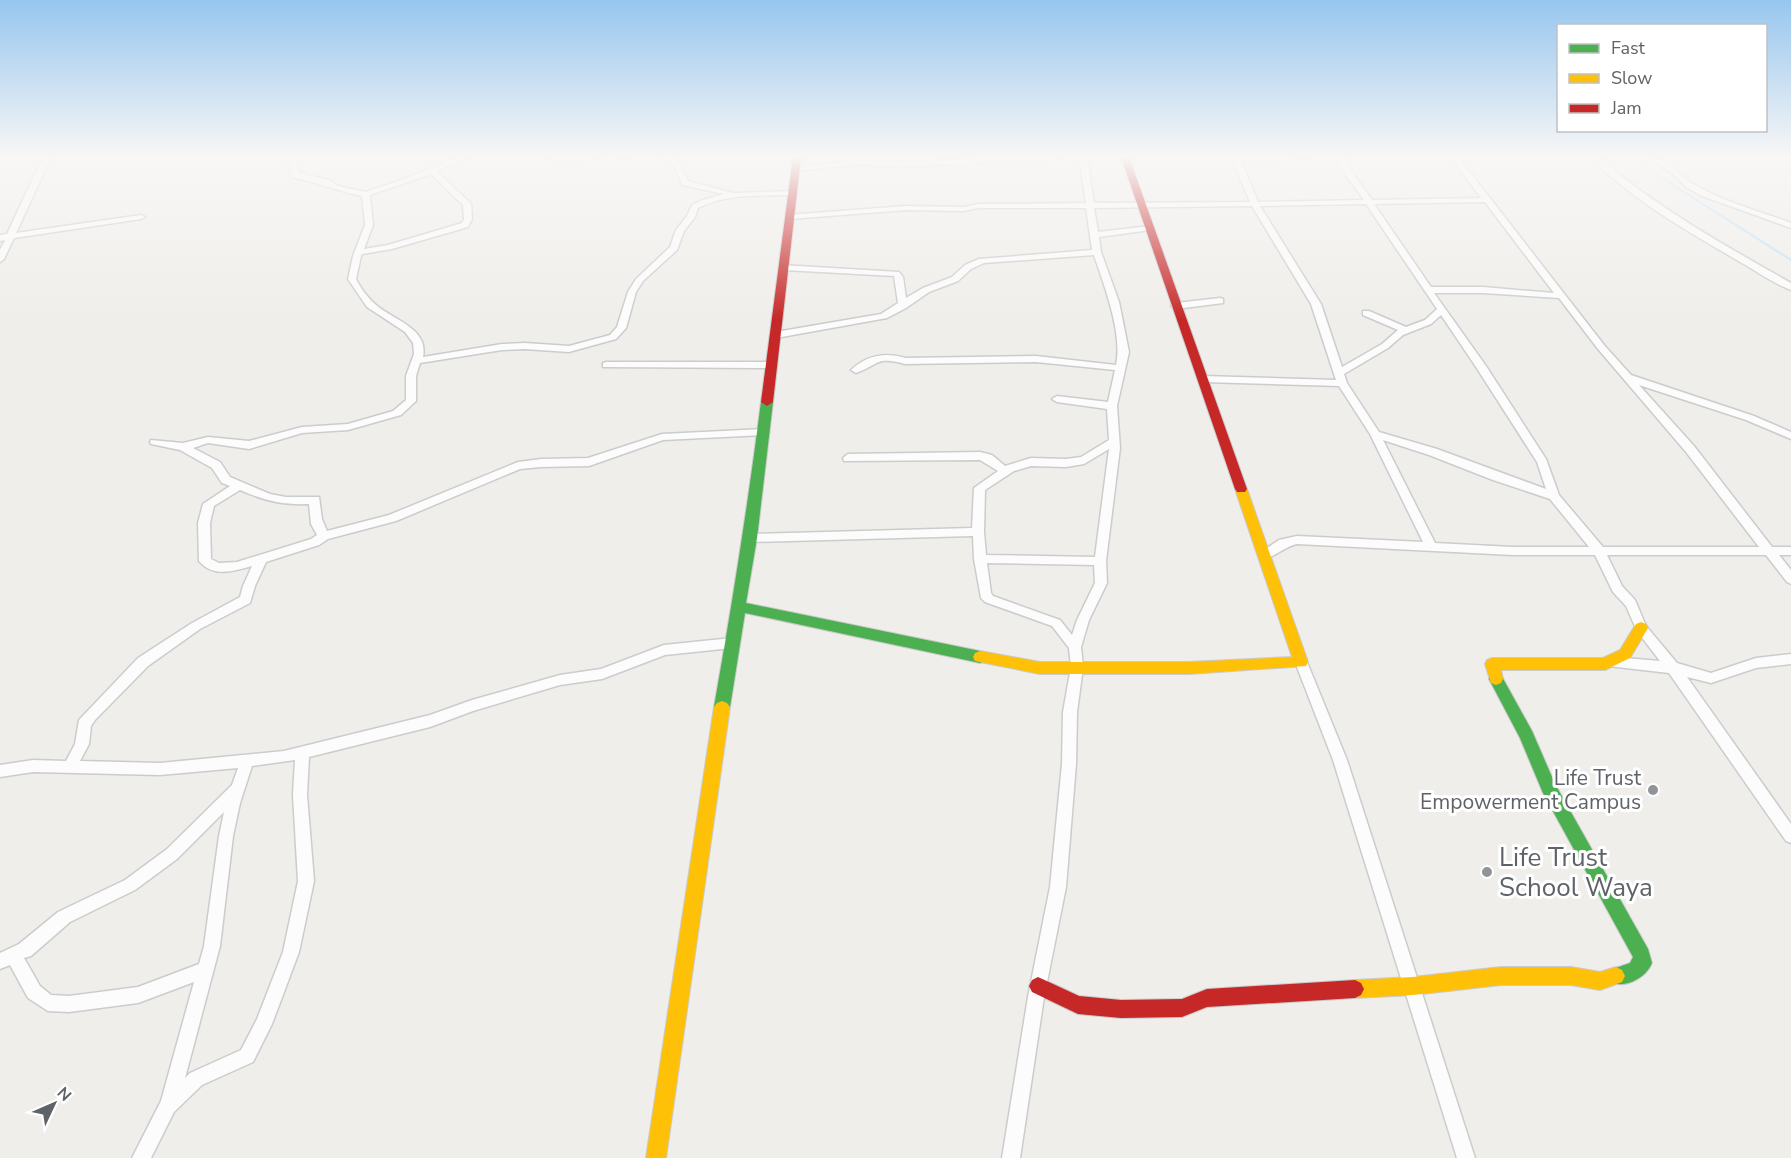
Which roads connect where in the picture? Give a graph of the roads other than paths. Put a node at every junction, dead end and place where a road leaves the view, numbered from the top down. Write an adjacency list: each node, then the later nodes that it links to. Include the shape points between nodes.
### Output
1 (23, 211): 19 (street)
2 (369, 211): 21 (street, via 369,229)
3 (467, 211): 21 (street, via 465,225 389,248)
4 (694, 211): 35 (street, via 680,230 674,248 640,279 621,328 613,337 570,349 502,347)
5 (790, 211): 15 (street)
6 (867, 211): 15 (street)
7 (1093, 211): 18 (street)
8 (1145, 211): 17 (street)
9 (1259, 211): 41 (street, via 1316,304)
10 (1375, 211): 26 (street)
11 (1496, 211): 27 (street)
12 (1665, 211): 25 (street)
13 (1750, 211): 16 (street)
14 (141, 217): 19 (street)
15 (790, 217): 24 (street)
16 (1791, 226)
17 (1150, 228): 18 (street); 30 (street)
18 (1096, 235): 22 (street)
19 (11, 236): 20 (street); 23 (street)
20 (0, 238)
21 (359, 252): 35 (street, via 351,279 357,291 412,334 418,346)
22 (1097, 252): 29 (street, via 977,262 955,279 926,290); 38 (street, via 1112,293 1122,339)
23 (0, 259)
24 (784, 267): 29 (street, via 896,274); 34 (street)
25 (1791, 287)
26 (1428, 290): 27 (street); 31 (street)
27 (1563, 296): 40 (street)
28 (1220, 301): 30 (street)
29 (903, 306): 34 (street, via 884,316)
30 (1176, 306): 42 (street)
31 (1443, 309): 33 (street, via 1428,322); 54 (street, via 1542,462)
32 (1366, 313): 33 (street)
33 (1405, 330): 41 (street)
34 (776, 334): 37 (street)
35 (417, 361): 50 (street, via 412,373 411,401 397,413 348,427 302,430 257,444 208,440)
36 (606, 365): 37 (street)
37 (772, 365): 45 (street)
38 (1121, 368): 39 (street, via 1036,359 905,361 888,355); 44 (street)
39 (856, 370)
40 (1625, 375): 47 (street); 61 (street, via 1690,449)
41 (1340, 378): 42 (street); 46 (street)
42 (1203, 379): 62 (street)
43 (1057, 399): 44 (street)
44 (1112, 406): 49 (street)
45 (764, 432): 56 (street, via 662,437 589,462 518,466 392,518); 57 (street)
46 (1375, 434): 54 (street); 58 (street)
47 (1791, 436)
48 (155, 442): 50 (street)
49 (1114, 442): 52 (street, via 1084,460 1031,462); 65 (street)
50 (183, 447): 53 (street, via 216,465 226,480)
51 (848, 458): 52 (street, via 980,456)
52 (1005, 471): 55 (street, via 980,488)
53 (238, 486): 56 (street, via 268,498 315,500 315,513); 63 (street, via 209,504 204,523 205,561 218,568)
54 (1554, 496): 59 (street)
55 (978, 532): 57 (street); 64 (street)
56 (324, 536): 63 (street)
57 (750, 538): 67 (street)
58 (1432, 548): 59 (street); 62 (street, via 1297,540 1283,543)
59 (1598, 549): 61 (street); 68 (street, via 1617,589 1631,603)
60 (1791, 551): 61 (street)
61 (1769, 552): 66 (street)
62 (1265, 555): 72 (street)
63 (261, 559): 78 (street, via 248,598 196,626 143,662 90,716)
64 (980, 560): 65 (street); 70 (street, via 984,595 1056,623)
65 (1100, 561): 70 (street, via 1101,583 1083,620)
66 (1791, 579)
67 (737, 606): 69 (street); 74 (street, via 1016,665)
68 (1641, 628): 73 (street, via 1627,654); 75 (street)
69 (732, 643): 76 (street, via 664,650 602,674 560,680 430,721); 88 (street)
70 (1076, 647): 74 (street)
71 (1791, 659): 75 (street, via 1756,663 1711,678)
72 (1301, 662): 74 (street, via 1189,668); 85 (street, via 1340,760)
73 (1613, 662): 75 (street); 85 (street, via 1492,664 1549,788 1635,940 1643,963 1635,971 1600,981 1571,976 1501,976)
74 (1077, 667): 84 (street, via 1070,712 1058,887)
75 (1674, 668): 81 (street)
76 (302, 752): 77 (street); 86 (street, via 300,795 306,881 291,952 264,1024 247,1056 196,1079)
77 (247, 761): 78 (street, via 160,769); 80 (street)
78 (70, 767): 79 (street, via 33,766)
79 (0, 771)
80 (238, 787): 82 (street, via 156,866 116,893 64,917 25,950); 83 (street, via 226,836)
81 (1791, 836)
82 (7, 959): 83 (street, via 48,1003 138,995)
83 (206, 969): 86 (street)
84 (1038, 986): 85 (street, via 1077,1005 1156,1010 1182,1008 1207,998); 89 (street)
85 (1413, 986): 90 (street)
86 (168, 1106): 87 (street)
87 (141, 1158)
88 (656, 1158)
89 (1011, 1158)
90 (1466, 1158)

